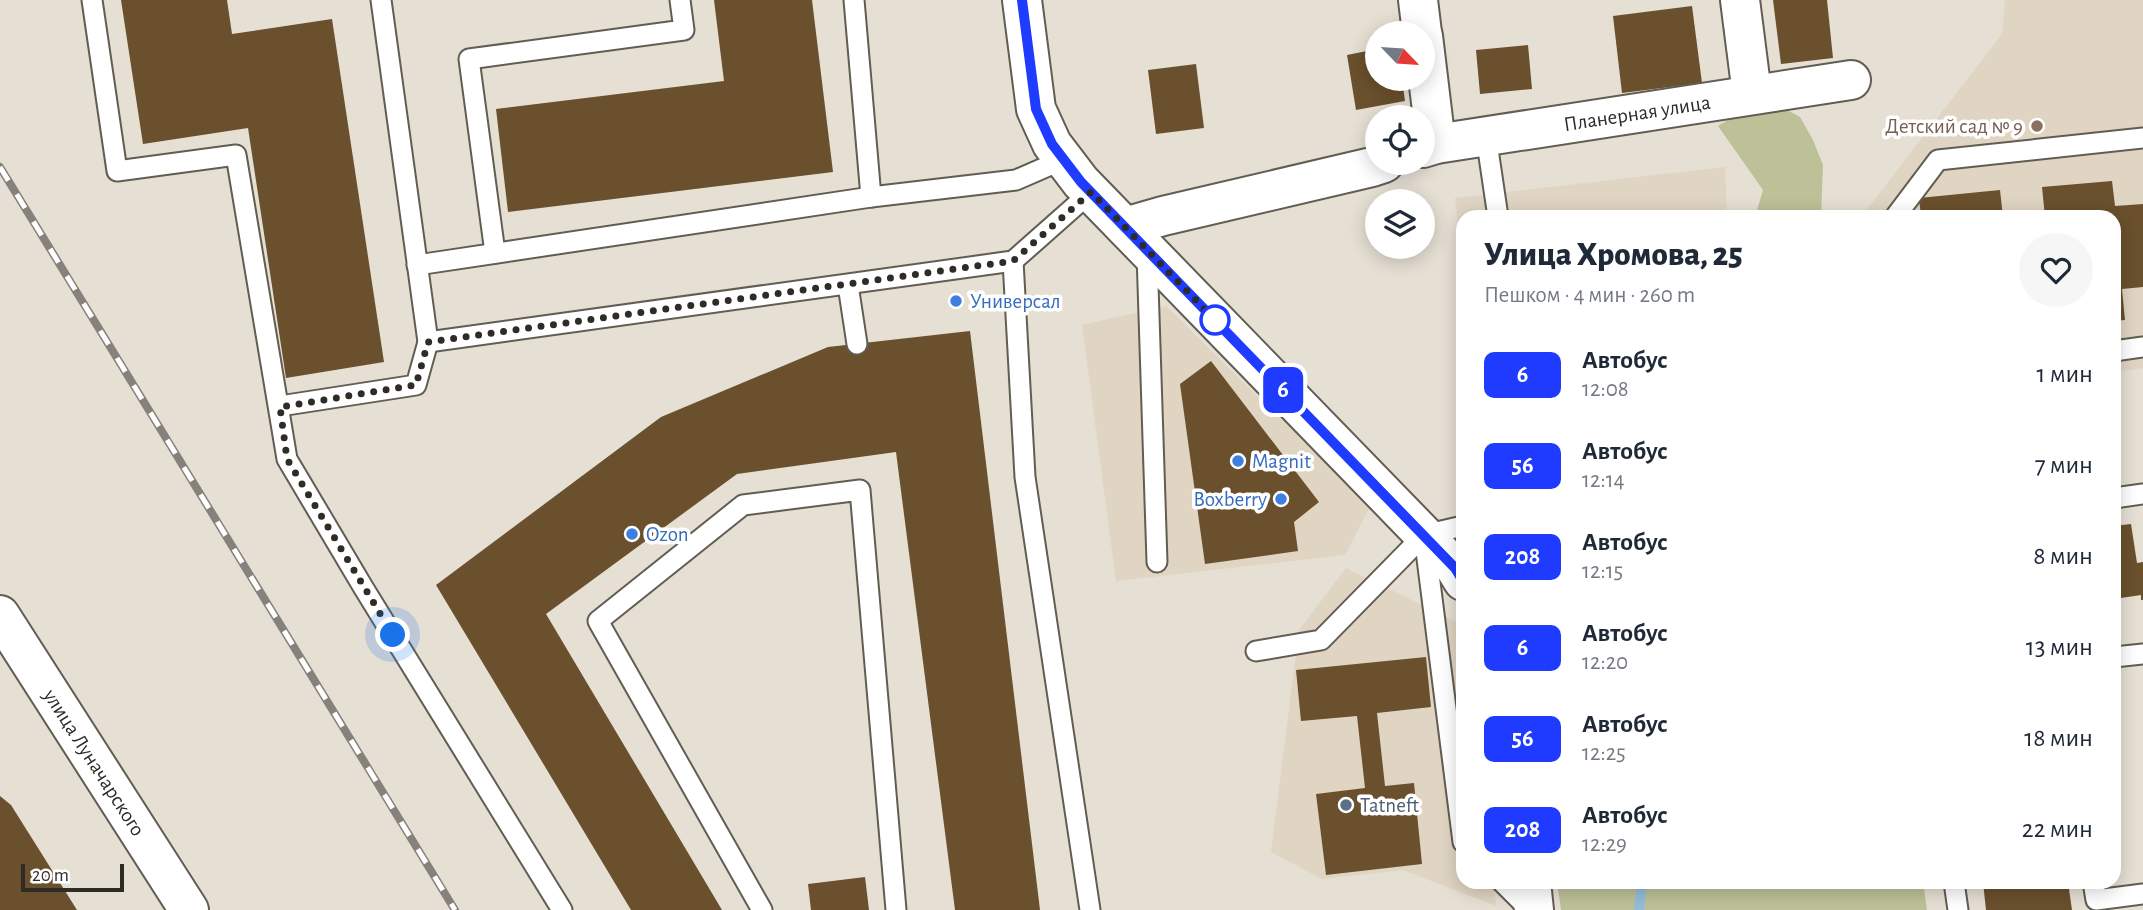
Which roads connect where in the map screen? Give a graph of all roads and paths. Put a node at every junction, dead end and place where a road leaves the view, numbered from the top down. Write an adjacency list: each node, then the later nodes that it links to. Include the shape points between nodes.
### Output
1 (92, 0): 29 (lane, via 117,172 236,155)
2 (381, 0): 23 (lane)
3 (680, 0): 21 (lane, via 684,30 469,59)
4 (854, 0): 17 (lane)
5 (1022, 0): 14 (main road, via 1036,109)
6 (1418, 0): 8 (main road)
7 (1740, 0): 10 (main road)
8 (1421, 21)
9 (1851, 79): 10 (main road, Планерная улица)
10 (1752, 94): 11 (main road, Планерная улица)
11 (1486, 136): 13 (main road, Планерная улица); 18 (lane)
12 (2143, 138): 19 (lane, via 1938,160)
13 (1435, 145)
14 (1062, 160): 16 (main road); 17 (lane, via 1016,180)
15 (1365, 168): 20 (main road, via 1163,216)
16 (1091, 192): 20 (main road); 22 (lane)
17 (871, 197): 21 (lane)
18 (1497, 210)
19 (1900, 210)
20 (1136, 238): 33 (main road); 34 (lane)
21 (495, 253): 23 (lane)
22 (1013, 261): 24 (lane); 50 (lane, via 1025,478)
23 (417, 265): 25 (lane)
24 (848, 285): 25 (lane); 26 (lane)
25 (428, 342): 29 (lane, via 416,385)
26 (856, 344)
27 (2143, 347): 28 (lane)
28 (2121, 350)
29 (280, 407): 47 (lane, via 287,459)
30 (2143, 494): 31 (lane)
31 (2121, 497)
32 (1456, 528): 33 (lane)
33 (1424, 536): 35 (main road); 37 (lane, via 1321,640); 40 (lane)
34 (1157, 562)
35 (1456, 570)
36 (0, 615): 46 (main road, улица Луначарского)
37 (1256, 650)
38 (2143, 653): 39 (lane)
39 (2121, 656)
40 (1456, 787)
41 (1510, 889): 51 (lane)
42 (1531, 889): 51 (main road)
43 (1955, 889): 52 (lane)
44 (2095, 889): 45 (lane, via 2096,900)
45 (2143, 894)
46 (189, 910)
47 (562, 910)
48 (762, 910): 49 (lane, via 598,621 743,505 860,490)
49 (896, 910)
50 (1090, 910)
51 (1532, 910)
52 (1958, 910)

